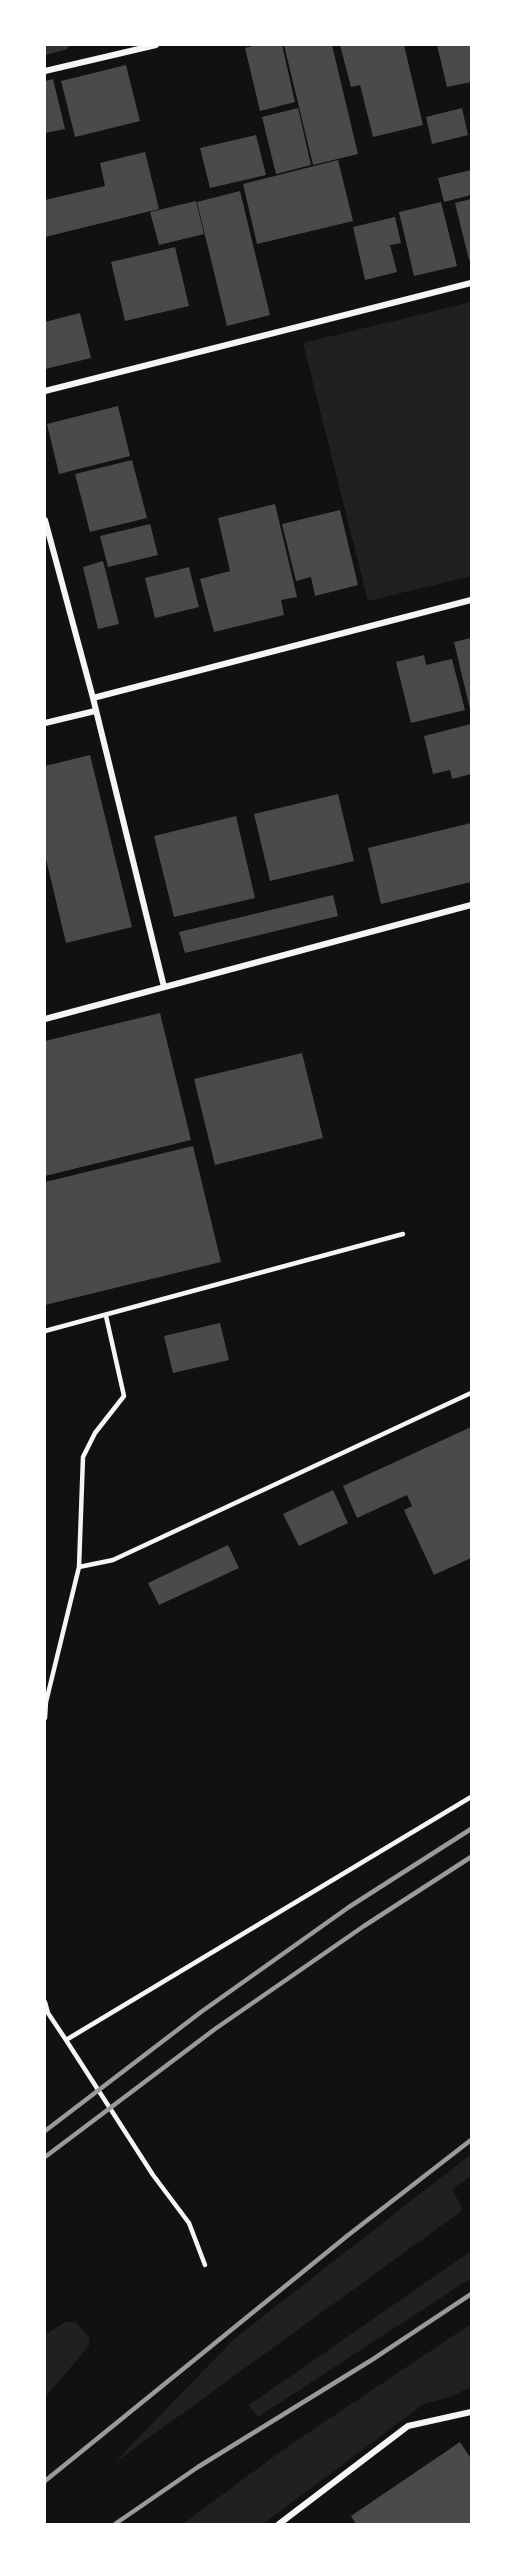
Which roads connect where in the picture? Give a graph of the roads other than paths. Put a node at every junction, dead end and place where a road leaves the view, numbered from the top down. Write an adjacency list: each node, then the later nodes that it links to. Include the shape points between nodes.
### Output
1 (156, 45): 2 (street)
2 (45, 72)
3 (471, 283): 4 (street)
4 (45, 391)
5 (45, 520): 7 (street)
6 (471, 600): 7 (street)
7 (93, 698): 8 (street)
8 (95, 711): 9 (street); 11 (street)
9 (45, 723)
10 (471, 905): 11 (street)
11 (164, 987): 12 (street)
12 (45, 1018)
13 (403, 1234): 14 (lane)
14 (106, 1316): 15 (lane); 17 (lane, via 124,1396 94,1433 83,1457)
15 (45, 1331)
16 (471, 1393): 17 (lane, via 113,1560)
17 (79, 1568): 18 (lane)
18 (45, 1718)
19 (471, 1797): 21 (lane)
20 (45, 2002): 21 (lane)
21 (66, 2040): 22 (lane, via 153,2175 189,2223)
22 (205, 2265)
23 (471, 2412): 24 (street, via 408,2427)
24 (279, 2524)

